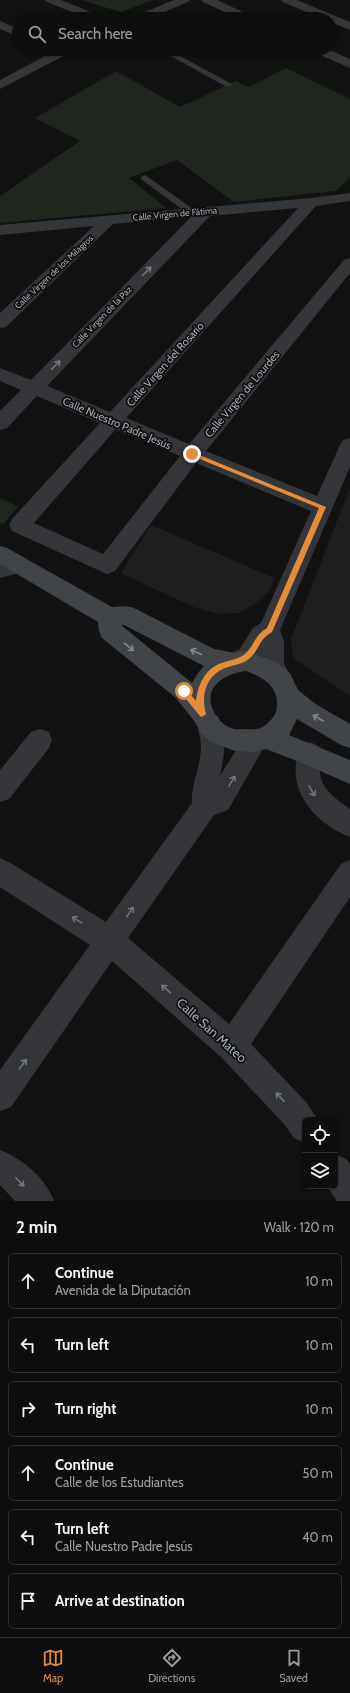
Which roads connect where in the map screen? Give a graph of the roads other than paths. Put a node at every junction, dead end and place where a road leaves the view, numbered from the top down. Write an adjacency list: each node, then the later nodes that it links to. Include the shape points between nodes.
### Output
1 (51, 0): 5 (street)
2 (184, 0): 6 (street)
3 (207, 0): 7 (street)
4 (287, 0): 8 (street)
5 (81, 12)
6 (154, 12)
7 (234, 12)
8 (316, 12)
9 (338, 21): 11 (street)
10 (0, 26): 12 (street)
11 (349, 26): 13 (street)
12 (12, 30)
13 (338, 30)
14 (52, 56): 19 (street)
15 (175, 56): 18 (lane)
16 (332, 56): 17 (street)
17 (350, 64)
18 (228, 84)
19 (0, 85)
20 (145, 178): 23 (lane)
21 (350, 197): 22 (street, Calle Virgen de Fátima)
22 (311, 202): 23 (street, Calle Virgen de Fátima); 31 (street, Calle Virgen del Rosario)
23 (199, 212): 24 (street, Calle Virgen de Fátima); 30 (street, Calle Virgen de la Paz, one-way to 23)
24 (109, 220): 25 (street, Calle Virgen de Fátima); 28 (street, Calle Virgen de los Milagros)
25 (7, 229): 26 (street)
26 (0, 241)
27 (350, 263): 34 (street, Calle Virgen de Lourdes)
28 (0, 323)
29 (0, 374): 30 (street, Calle Nuestro Padre Jesús)
30 (34, 388): 31 (street, Calle Nuestro Padre Jesús); 32 (street, Calle Virgen de la Paz)
31 (113, 421): 34 (street, Calle Nuestro Padre Jesús); 37 (street, Calle Virgen del Rosario, via 19,525)
32 (0, 423)
33 (350, 444): 35 (street)
34 (192, 454): 35 (street, Calle Nuestro Padre Jesús); 37 (street, Calle Virgen de Lourdes)
35 (323, 507): 40 (street)
36 (0, 554): 38 (main road)
37 (106, 566)
38 (9, 567): 39 (main road)
39 (109, 617): 41 (main road, one-way to 39, via 212,659 126,615); 43 (main road, one-way to 43, via 110,631 184,691)
40 (269, 630): 41 (street, via 261,635 248,656); 42 (street, via 274,638 274,668)
41 (235, 662): 42 (main road, via 258,663 269,668); 43 (main road, via 212,672 205,681 200,703)
42 (284, 686): 44 (main road, one-way to 42, via 306,711); 46 (main road, via 288,716 276,732)
43 (205, 719): 46 (main road, via 218,733 229,739 242,742); 50 (street, via 213,736 214,748 204,794)
44 (350, 737)
45 (40, 740): 49 (street)
46 (261, 740): 47 (main road); 50 (street, one-way to 46, via 219,801)
47 (310, 754): 48 (main road); 51 (street, one-way to 51, via 306,765 309,787 325,806)
48 (350, 772)
49 (0, 790)
50 (205, 806): 54 (street, one-way to 50)
51 (350, 824)
52 (0, 871): 54 (street, Calle San Mateo, one-way to 52)
53 (350, 873): 55 (street)
54 (110, 941): 55 (street, Calle San Mateo, one-way to 54); 56 (street, one-way to 54)
55 (232, 1046): 57 (street, Calle San Mateo, one-way to 55)
56 (0, 1096)
57 (302, 1123)
58 (0, 1166): 61 (street, one-way to 61, via 12,1174)
59 (338, 1174): 60 (street)
60 (350, 1192)
61 (38, 1201)

